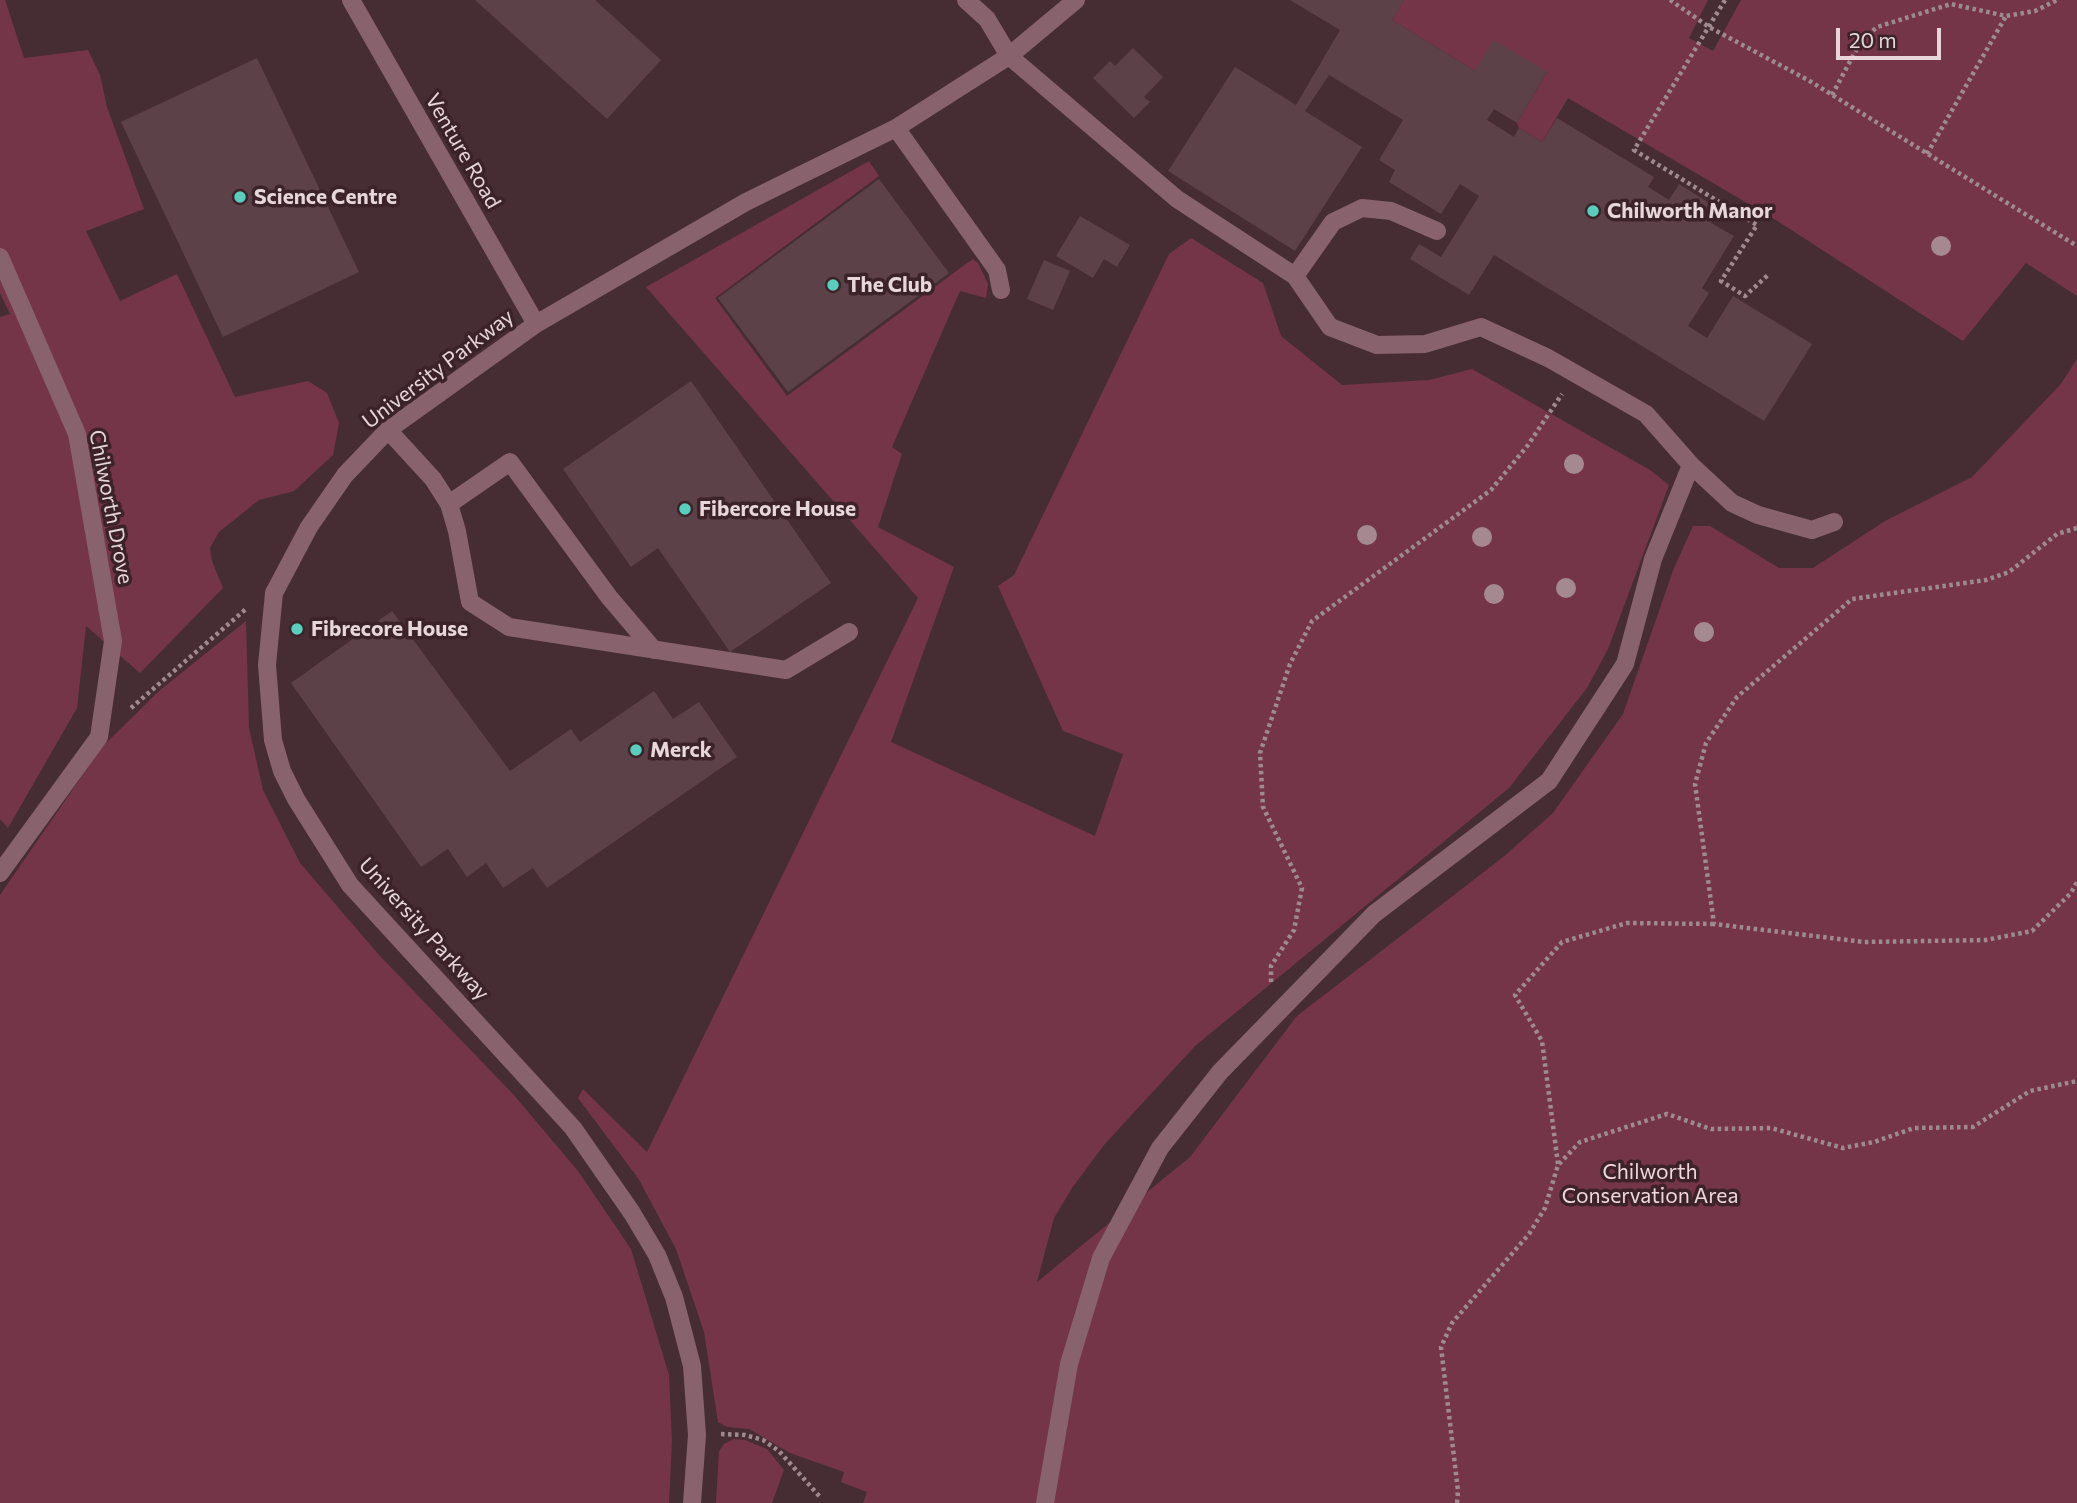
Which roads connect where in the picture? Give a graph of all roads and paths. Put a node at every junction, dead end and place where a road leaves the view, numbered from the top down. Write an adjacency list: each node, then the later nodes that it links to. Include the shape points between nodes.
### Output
1 (351, 0): 19 (street, Venture Road)
2 (966, 0): 9 (street, via 987,19)
3 (1076, 0): 9 (street, University Parkway)
4 (1671, 0): 8 (path)
5 (1725, 0): 8 (path)
6 (2057, 0): 7 (path, via 2035,11)
7 (2006, 16): 10 (path, via 1951,4 1877,27 1861,41); 12 (path)
8 (1709, 27): 10 (path); 16 (path, via 1634,150 1757,225 1721,281 1745,296)
9 (1010, 56): 11 (street, University Parkway); 17 (street, via 1177,199)
10 (1832, 95): 12 (path)
11 (896, 128): 18 (street, via 997,270); 19 (street, University Parkway, via 746,202)
12 (1927, 154): 14 (path)
13 (1437, 231): 17 (street, via 1391,211 1362,208 1334,222)
14 (2077, 246)
15 (0, 257): 29 (street, Chilworth Drove, via 77,434 113,641)
16 (1768, 275)
17 (1295, 276): 20 (street, via 1330,327 1377,345 1425,344 1480,327)
18 (1001, 290)
19 (536, 324): 21 (street, University Parkway)
20 (1575, 374): 22 (street, via 1646,414); 33 (path, via 1528,445 1491,490 1311,621 1290,664 1260,753 1263,807 1302,888 1294,930 1271,966)
21 (388, 430): 23 (street, via 433,479); 26 (street, University Parkway, via 345,475 309,527)
22 (1690, 465): 24 (street, via 1732,503 1758,515 1812,530); 33 (street, via 1653,559 1625,664 1549,781 1374,914)
23 (449, 504): 28 (street, via 470,602 509,627); 28 (street, via 510,462)
24 (1834, 522)
25 (2077, 528): 32 (path, via 2057,534 2009,572 1986,580 1852,599 1737,697 1706,743 1695,784)
26 (274, 593): 29 (path, via 215,633); 36 (street, University Parkway, via 267,665 273,740 296,799 350,885 573,1128 632,1213 657,1255 674,1297 692,1366)
27 (849, 632): 28 (street, via 786,670)
28 (654, 650)
29 (99, 737): 30 (street)
30 (0, 873)
31 (2077, 882): 32 (path, via 2032,931 1986,940 1864,942)
32 (1714, 924): 35 (path, via 1627,923 1562,942 1515,995 1542,1041)
33 (1270, 1021): 39 (street, via 1220,1072 1160,1148 1101,1258 1069,1364)
34 (2077, 1081): 35 (path, via 2030,1091 1973,1127 1914,1128 1843,1148 1771,1128 1712,1129 1667,1114 1580,1142)
35 (1558, 1165): 40 (path, via 1545,1208 1529,1234 1452,1323 1441,1347)
36 (697, 1435): 37 (path, via 746,1434 763,1440 779,1451); 38 (street, University Parkway)
37 (821, 1498)
38 (692, 1503)
39 (1045, 1503)
40 (1457, 1503)

